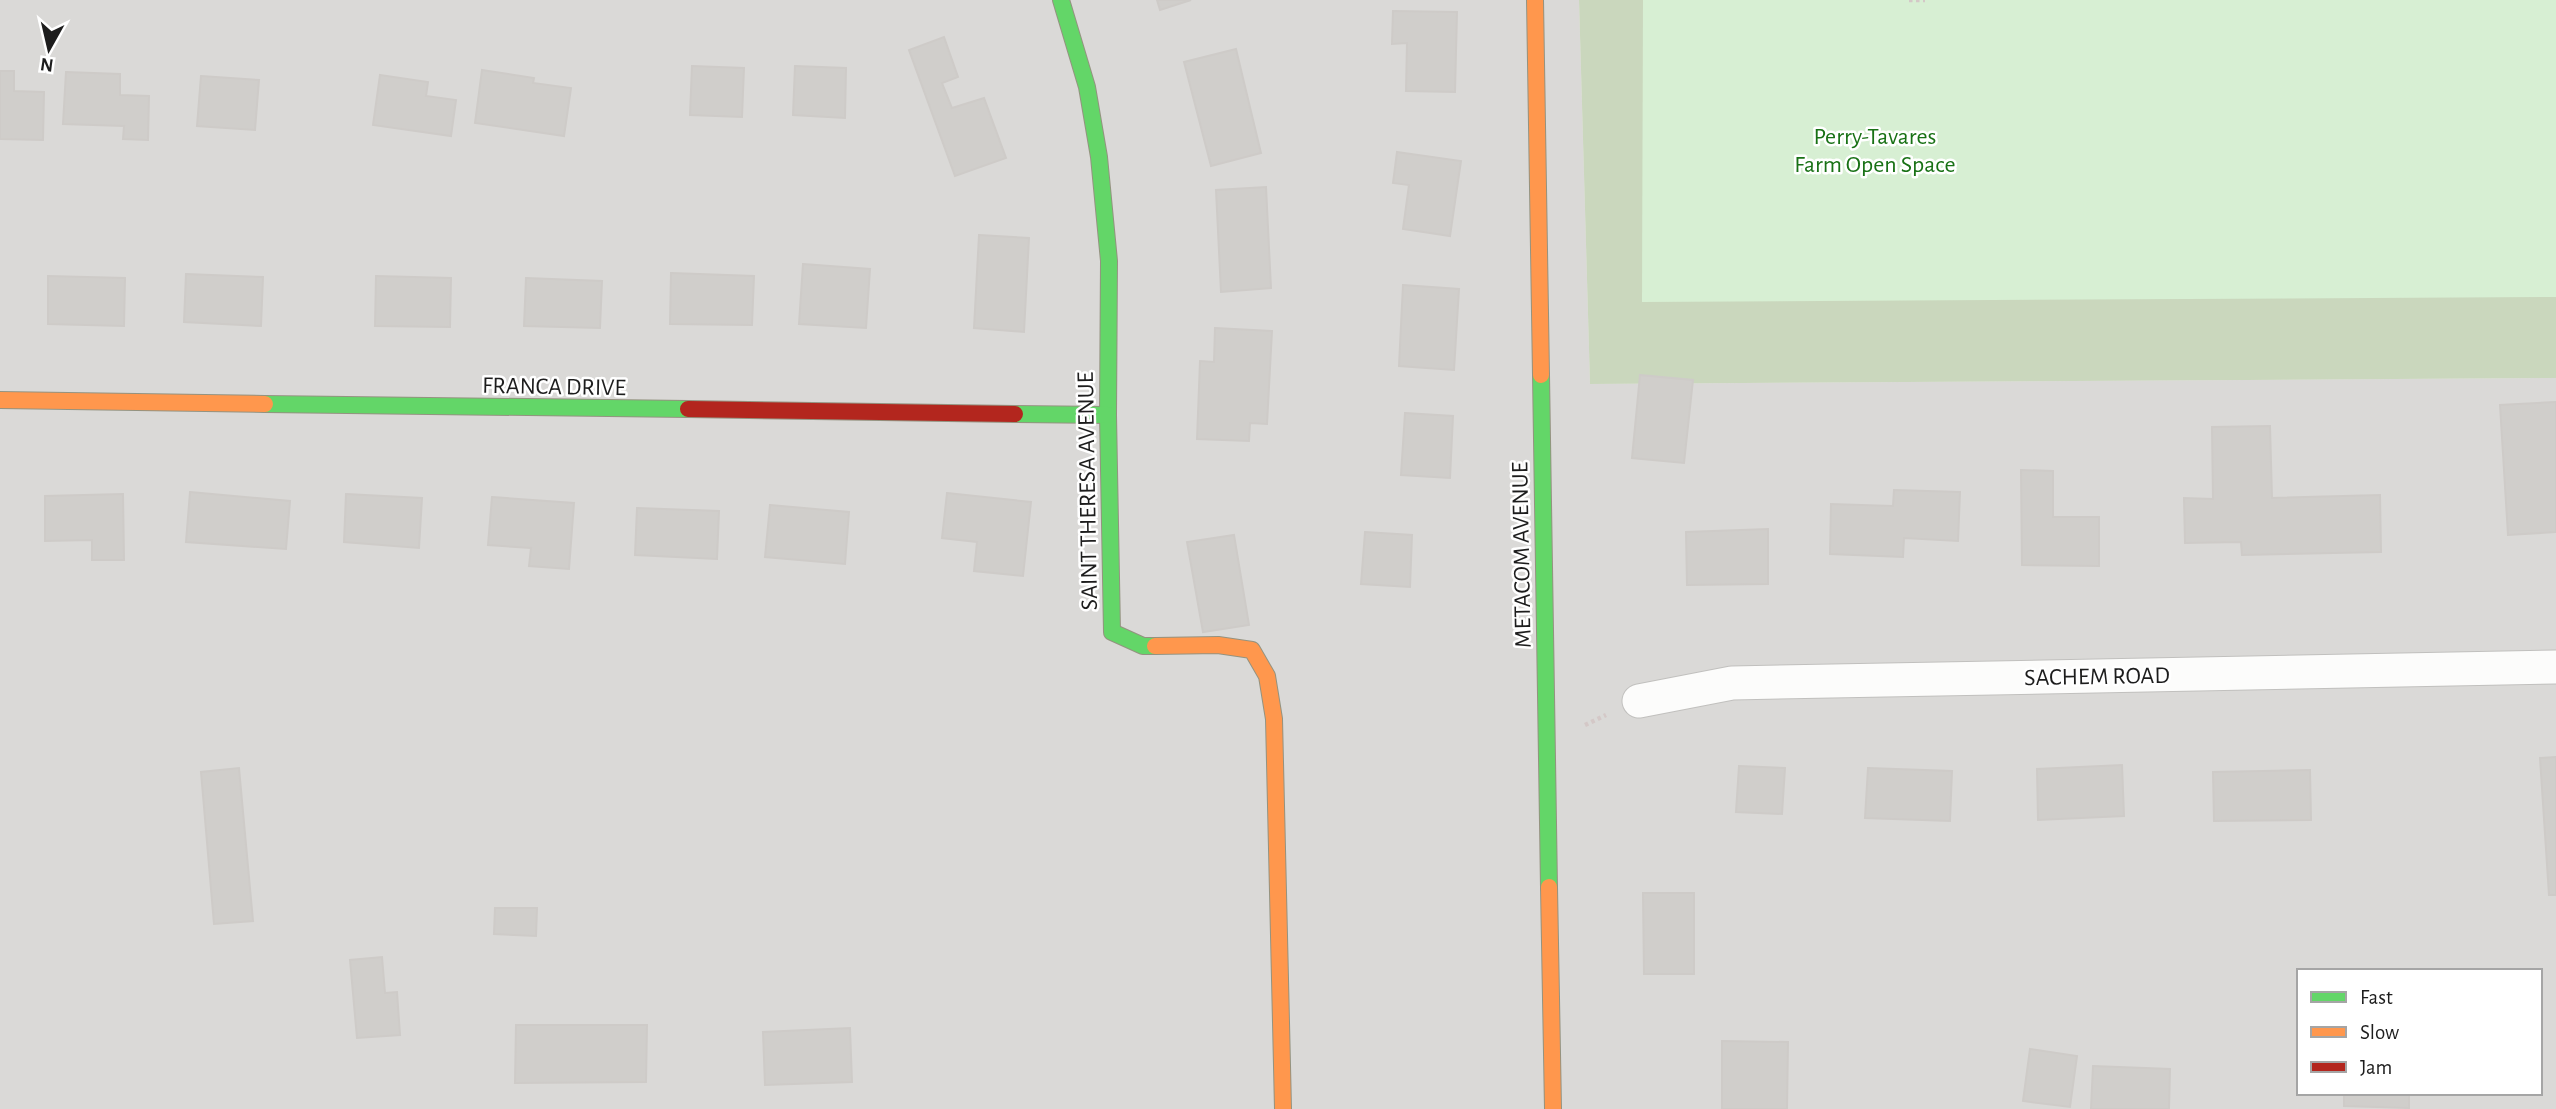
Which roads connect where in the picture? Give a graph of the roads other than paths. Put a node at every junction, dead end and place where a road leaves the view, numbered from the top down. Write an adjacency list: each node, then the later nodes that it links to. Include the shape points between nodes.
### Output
1 (1061, 0): 4 (street, SAINT THERESA AVENUE, via 1087,87 1099,157 1109,261)
2 (1535, 0): 8 (street, METACOM AVENUE)
3 (0, 400): 4 (street, FRANCA DRIVE)
4 (1108, 415): 7 (street, SAINT THERESA AVENUE, via 1112,632 1143,646 1218,645 1252,650 1267,676 1274,719)
5 (2556, 667): 6 (street, SACHEM ROAD, via 1732,683)
6 (1639, 701)
7 (1283, 1109)
8 (1553, 1109)

